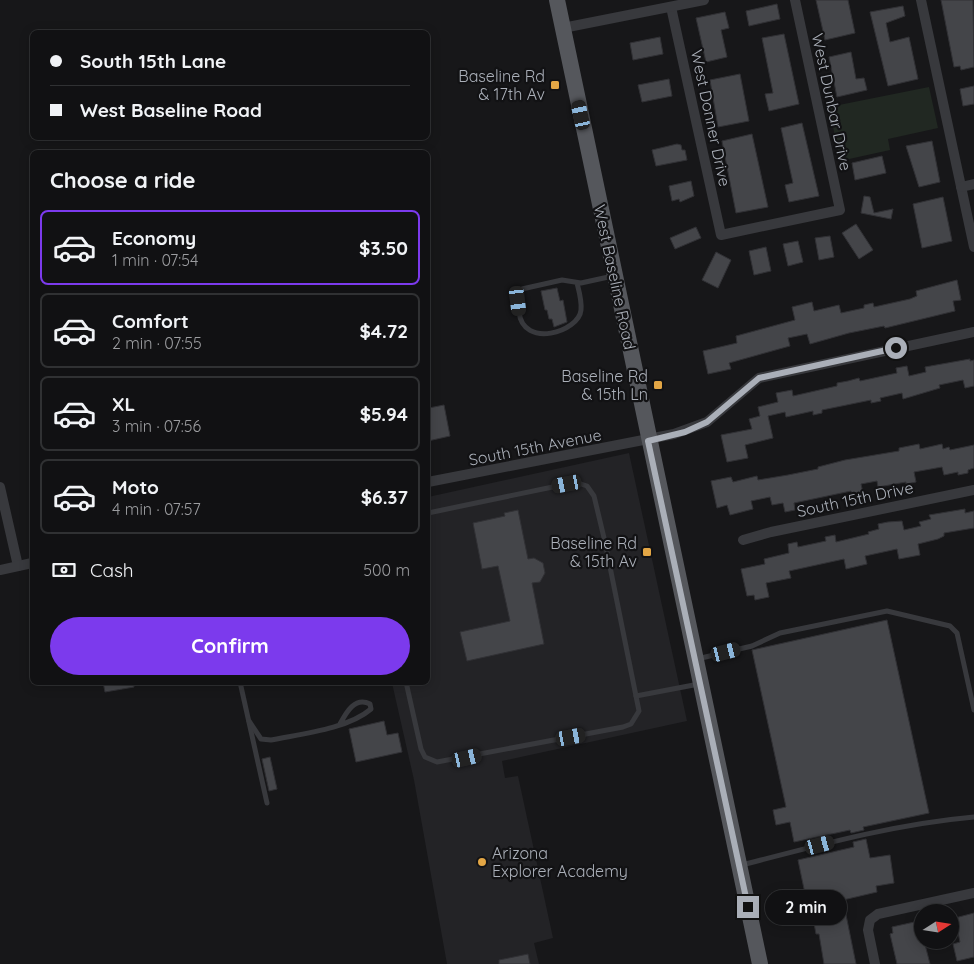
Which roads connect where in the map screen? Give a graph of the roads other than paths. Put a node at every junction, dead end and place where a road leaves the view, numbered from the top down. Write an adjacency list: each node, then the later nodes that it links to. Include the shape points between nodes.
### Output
1 (557, 0): 6 (main road, West Baseline Road)
2 (704, 0): 5 (street)
3 (795, 0): 9 (street, West Dunbar Drive, via 840,210)
4 (921, 0): 8 (street)
5 (671, 7): 6 (street); 9 (street, West Donner Drive)
6 (563, 28): 11 (main road, West Baseline Road)
7 (974, 184): 8 (street)
8 (961, 187): 10 (street)
9 (721, 235)
10 (974, 246)
11 (616, 276): 12 (lane); 14 (main road, West Baseline Road)
12 (577, 283): 12 (lane, via 562,280 522,289 518,301 522,326 538,333 574,324 581,311)
13 (974, 332): 14 (street, South 15th Avenue, via 759,378 707,422 685,432)
14 (648, 441): 15 (street, South 15th Avenue); 23 (main road, West Baseline Road)
15 (430, 482)
16 (0, 487): 21 (street)
17 (974, 490): 19 (street, South 15th Drive)
18 (430, 513): 27 (lane, via 567,484 587,486 594,496 605,542)
19 (743, 540)
20 (30, 563): 21 (street)
21 (18, 566): 22 (street)
22 (0, 570)
23 (695, 660): 24 (main road, West Baseline Road); 28 (lane, via 752,646 780,633 894,611 950,626 957,633)
24 (700, 684): 27 (lane); 33 (main road, West Baseline Road)
25 (241, 685): 29 (lane)
26 (407, 685): 27 (lane, via 421,749 425,757 437,762 451,762 632,724 639,711)
27 (636, 696)
28 (974, 710)
29 (248, 721): 30 (lane, via 261,739 270,740); 31 (lane)
30 (340, 724): 30 (lane, via 366,714 371,709 370,704 360,702 351,707)
31 (268, 803)
32 (974, 817): 33 (lane, via 926,821)
33 (739, 866): 35 (main road, West Baseline Road)
34 (974, 893): 36 (street, via 878,914 870,920 868,930)
35 (760, 964)
36 (875, 964)

